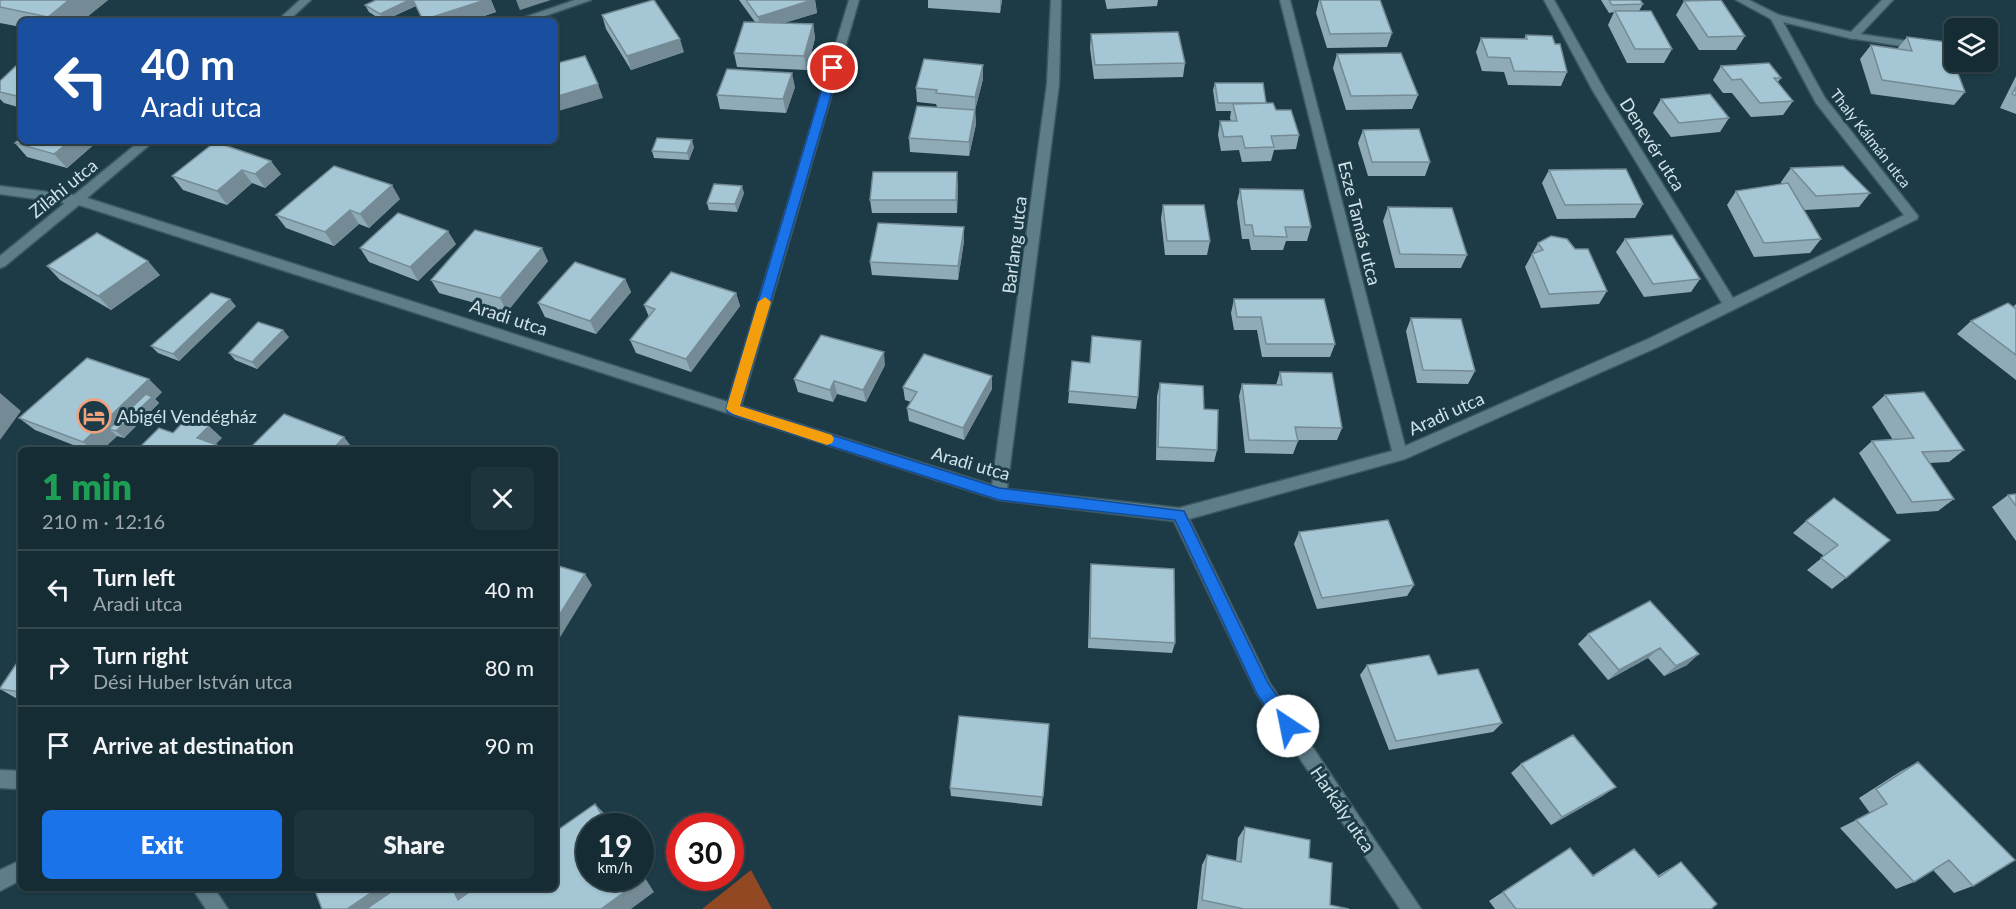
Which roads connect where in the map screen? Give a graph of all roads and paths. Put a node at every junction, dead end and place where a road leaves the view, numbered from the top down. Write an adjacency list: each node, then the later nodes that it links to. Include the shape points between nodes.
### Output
1 (306, 0): 10 (street)
2 (586, 0): 11 (street)
3 (854, 0): 20 (street)
4 (1056, 0): 22 (street, Barlang utca, via 1053,84)
5 (1285, 0): 21 (street, Esze Tamás utca)
6 (1549, 0): 19 (street, Denevér utca, via 1599,91)
7 (1741, 0): 9 (street)
8 (1888, 0): 12 (street)
9 (1775, 16): 12 (street); 17 (street, Thaly Kálmán utca, via 1820,100)
10 (285, 18)
11 (529, 18)
12 (1853, 36): 13 (street)
13 (1924, 46)
14 (144, 144): 16 (street, Zilahi utca)
15 (0, 190): 16 (street, Aradi utca)
16 (78, 200): 18 (street, Zilahi utca); 20 (street, Aradi utca)
17 (1912, 216): 19 (street, Aradi utca)
18 (0, 263)
19 (1730, 305): 21 (street, Aradi utca)
20 (733, 409): 22 (street, Aradi utca)
21 (1400, 455): 23 (street, Aradi utca)
22 (999, 494): 23 (street, Aradi utca)
23 (1179, 515): 30 (street, Harkály utca, via 1263,688)
24 (0, 779): 25 (street)
25 (18, 780)
26 (18, 871): 27 (street)
27 (0, 881)
28 (204, 891): 29 (street)
29 (219, 909)
30 (1411, 909)

